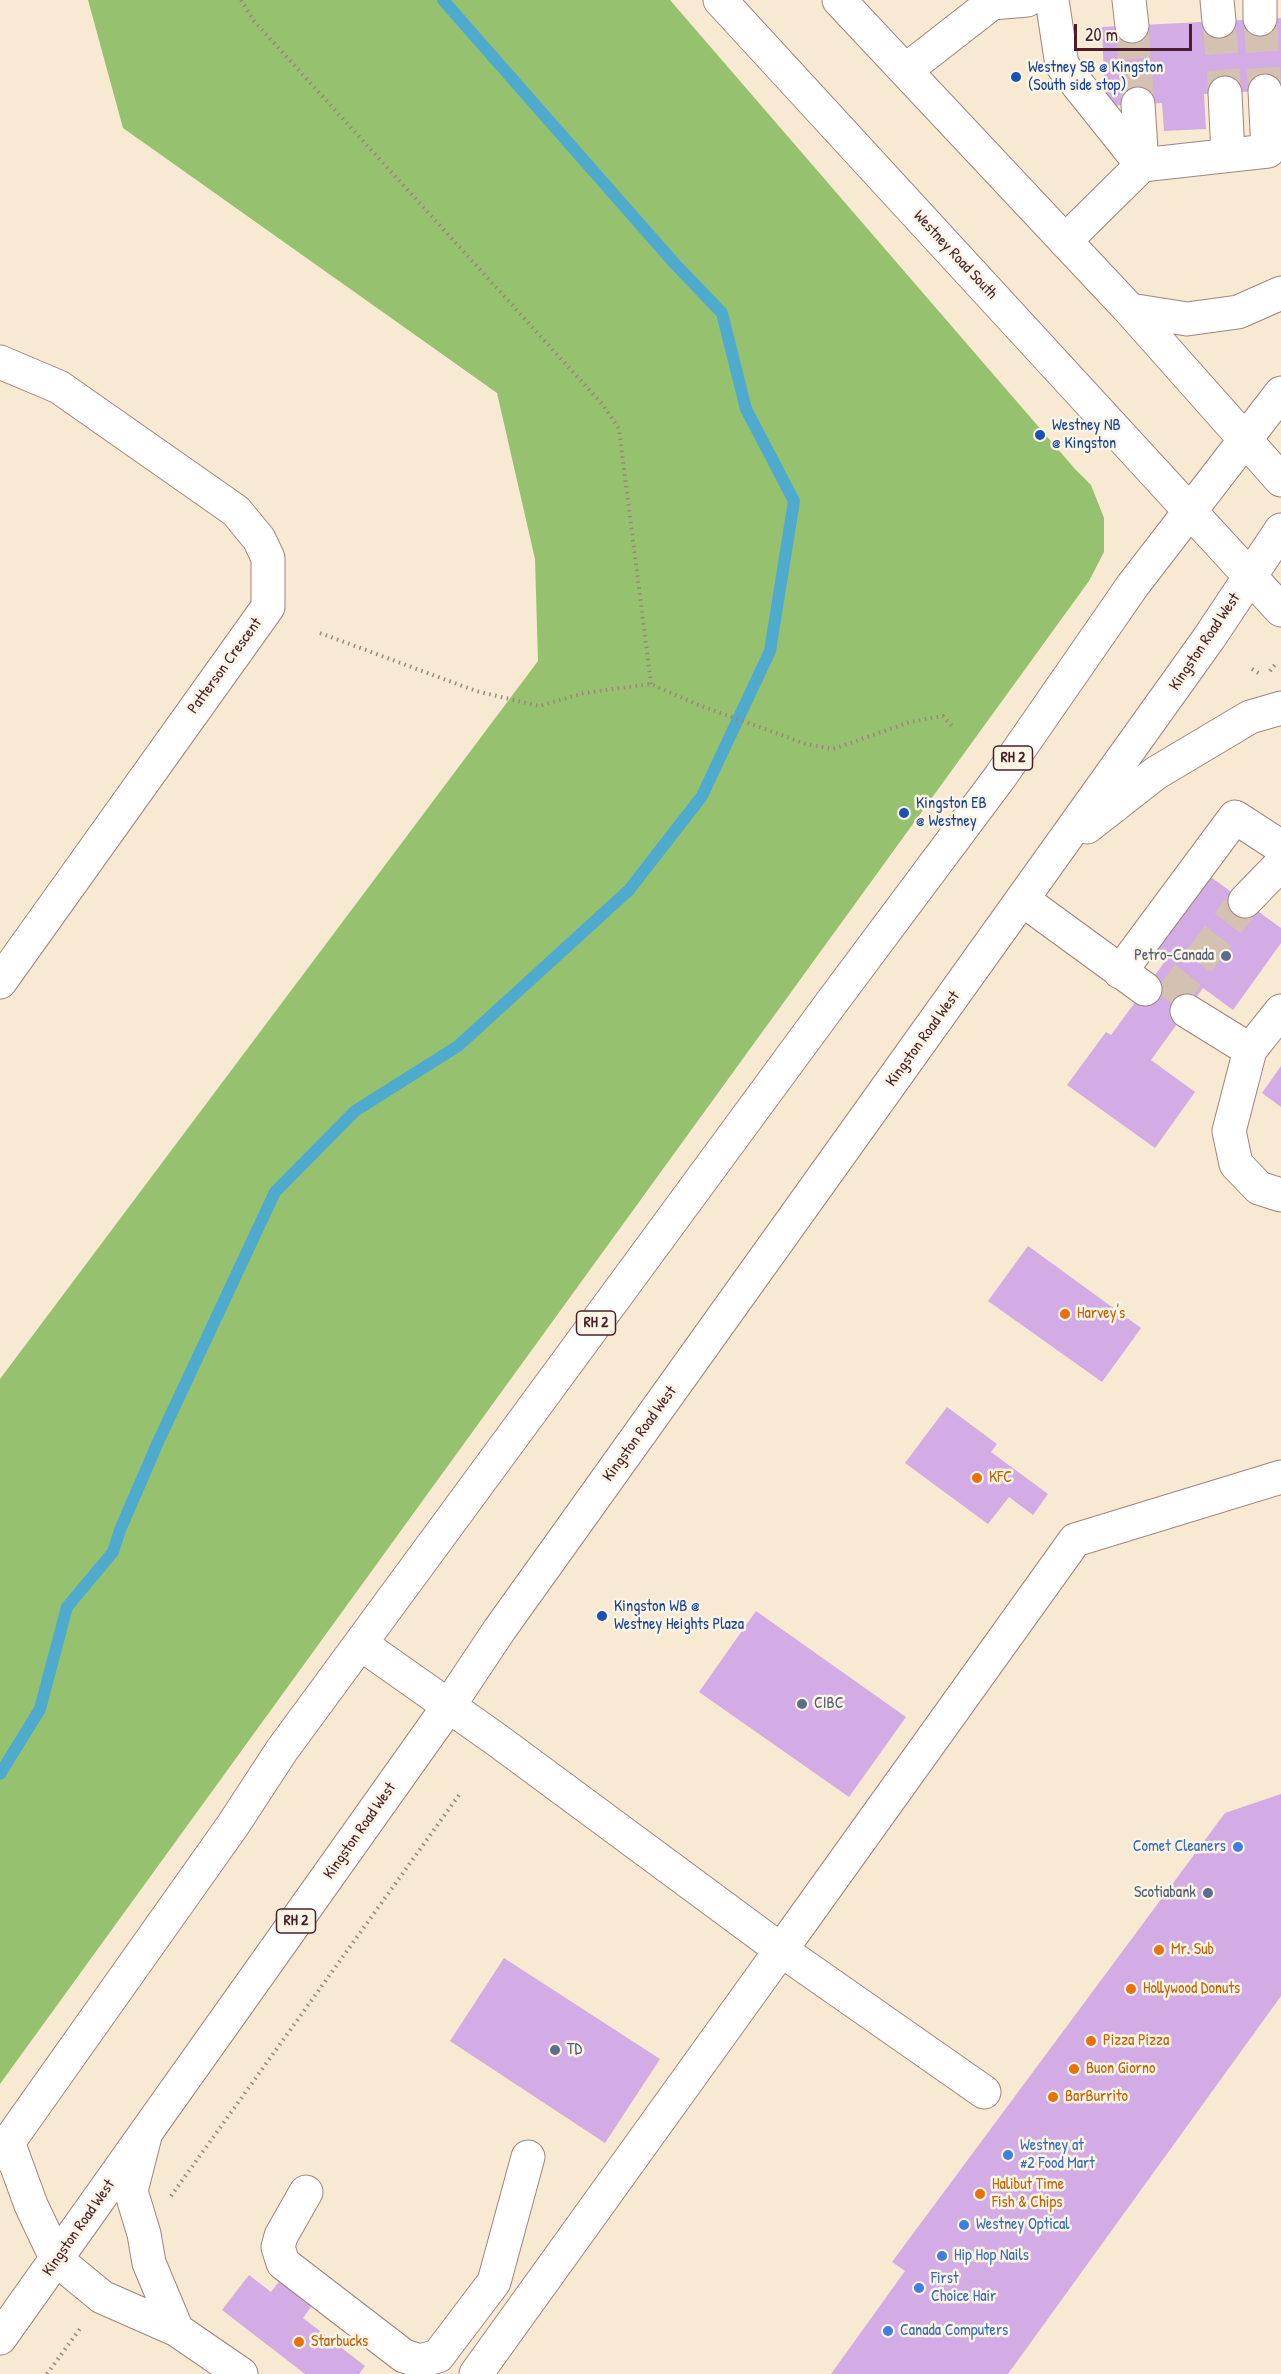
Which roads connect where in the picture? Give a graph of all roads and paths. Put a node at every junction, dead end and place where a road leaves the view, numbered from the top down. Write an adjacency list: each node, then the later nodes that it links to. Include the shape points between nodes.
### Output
1 (242, 0): 25 (path, via 254,21 603,405 619,429)
2 (720, 0): 20 (main road, Westney Road South)
3 (839, 0): 6 (main road)
4 (1027, 0): 6 (main road, via 992,3)
5 (1052, 0): 12 (main road, via 1062,65)
6 (906, 70): 13 (main road)
7 (1265, 91): 10 (main road)
8 (1225, 93): 11 (main road)
9 (1138, 104): 12 (main road)
10 (1277, 152): 11 (main road)
11 (1228, 155): 12 (main road)
12 (1142, 165): 13 (main road)
13 (1065, 241): 15 (main road)
14 (1281, 293): 15 (main road, via 1238,312 1187,320)
15 (1130, 310): 18 (main road)
16 (0, 362): 33 (main road, Patterson Crescent, via 59,387 236,511 268,558 268,607)
17 (1281, 393): 18 (main road, RH 2)
18 (1245, 440): 19 (main road); 20 (main road, RH 2)
19 (1281, 480)
20 (1190, 510): 22 (main road, Westney Road South); 39 (main road, RH 2, via 1000,777)
21 (1281, 530): 22 (main road, Kingston Road West / RH 2)
22 (1250, 575): 23 (main road, Westney Road South); 29 (main road, Kingston Road West / RH 2)
23 (1281, 609)
24 (320, 633): 25 (path, via 476,691 539,706 584,693)
25 (651, 684): 27 (path, via 806,744 833,749 910,722 943,716)
26 (1281, 708): 29 (main road, via 1250,717 1156,773)
27 (952, 726)
28 (1281, 846): 31 (main road, via 1235,817 1132,980)
29 (1060, 848): 31 (main road, Kingston Road West / RH 2)
30 (1281, 864): 32 (main road)
31 (1023, 900): 40 (main road, Kingston Road West / RH 2)
32 (1245, 901)
33 (0, 982)
34 (1187, 1011): 36 (main road)
35 (1281, 1011): 36 (main road)
36 (1250, 1050): 37 (main road, via 1229,1131 1236,1164 1259,1188)
37 (1281, 1195)
38 (1281, 1477): 42 (main road, via 1075,1540)
39 (361, 1644): 40 (main road); 45 (main road, RH 2, via 282,1750)
40 (448, 1707): 42 (main road); 44 (main road, Kingston Road West / RH 2)
41 (459, 1795): 48 (path)
42 (781, 1950): 43 (main road); 55 (main road)
43 (984, 2092)
44 (145, 2136): 48 (main road, via 131,2191); 49 (main road, Kingston Road West / RH 2)
45 (4, 2148): 49 (main road)
46 (528, 2157): 47 (main road, via 494,2282 438,2356 420,2361 404,2356 283,2263 278,2247 281,2236)
47 (306, 2192)
48 (144, 2234): 51 (main road, via 149,2263)
49 (57, 2260): 50 (main road); 52 (main road, Kingston Road West / RH 2)
50 (102, 2297): 51 (main road); 53 (path)
51 (177, 2330): 54 (main road)
52 (0, 2338)
53 (47, 2374)
54 (241, 2374)
55 (476, 2374)

